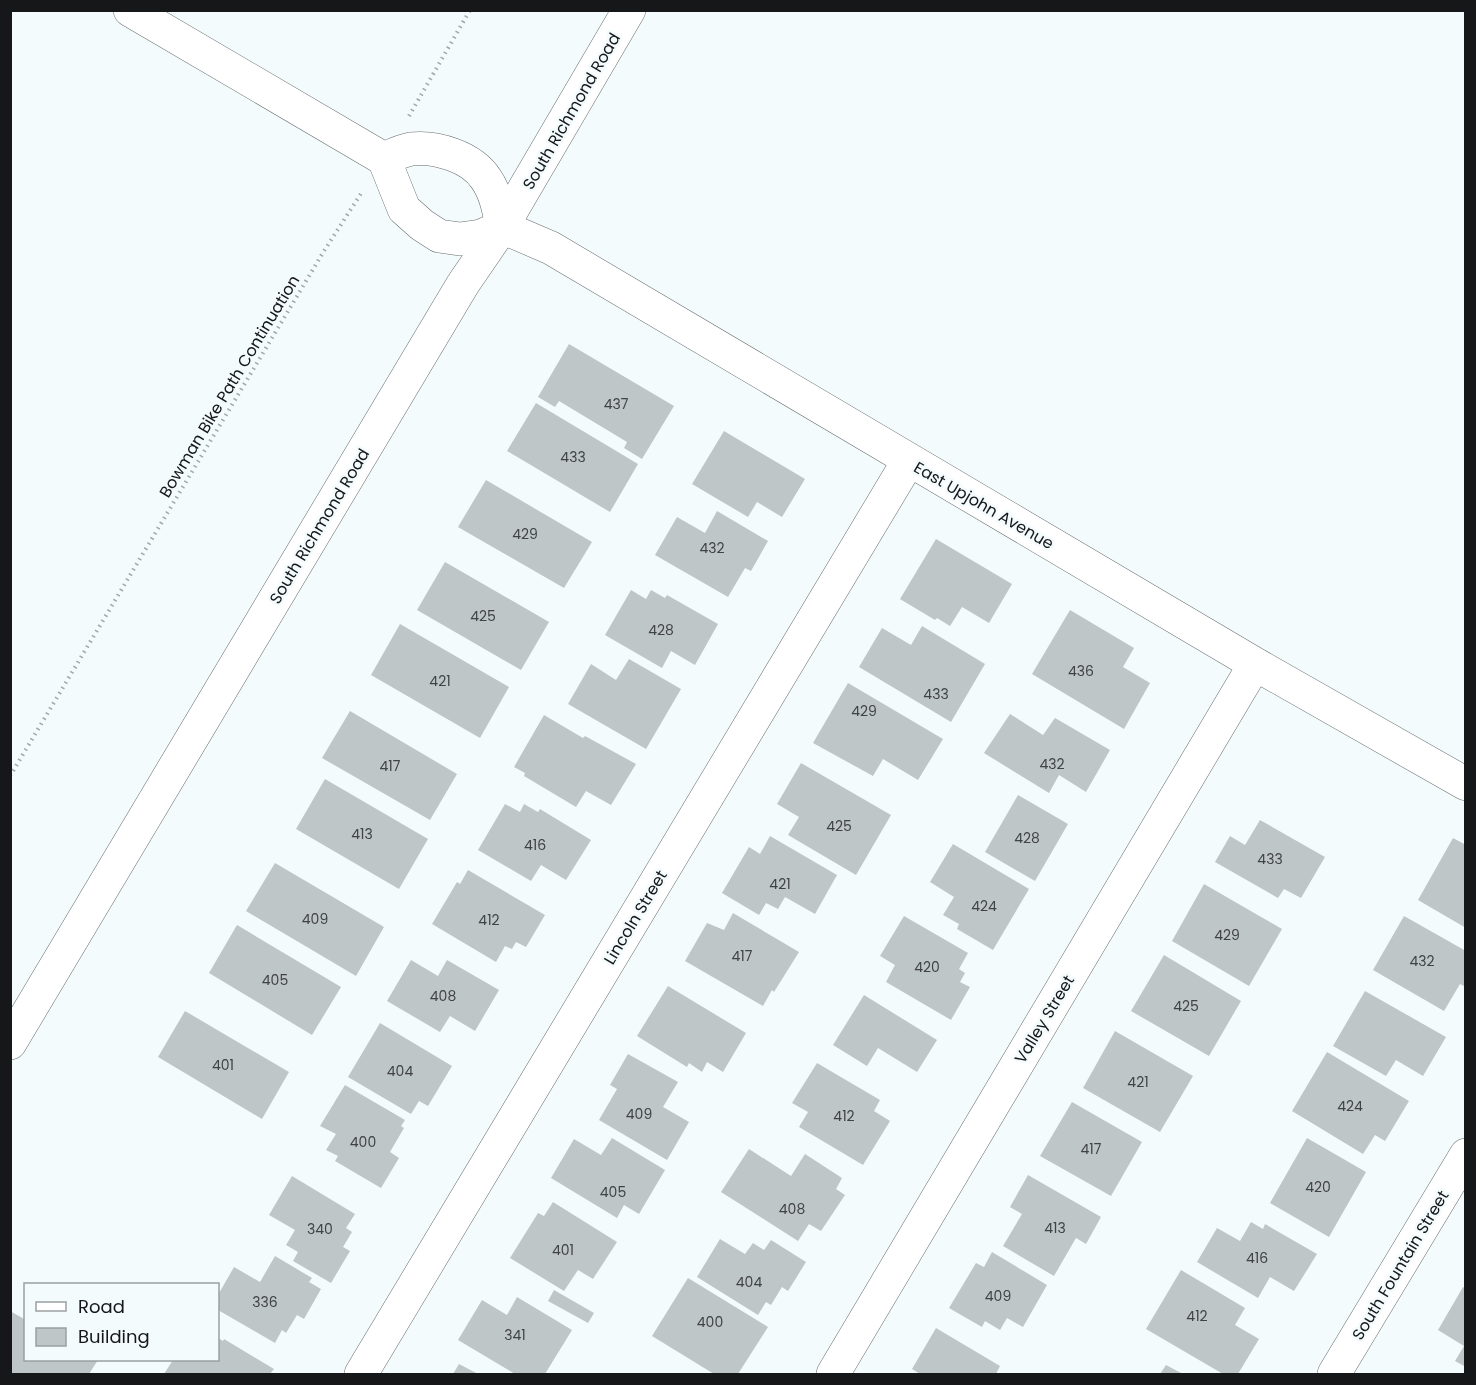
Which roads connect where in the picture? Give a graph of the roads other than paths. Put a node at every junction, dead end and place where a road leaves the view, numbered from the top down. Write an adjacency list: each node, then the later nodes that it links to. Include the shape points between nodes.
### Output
1 (130, 10): 3 (street)
2 (629, 10): 4 (street, South Richmond Road)
3 (384, 159): 4 (street, via 404,209 439,236 481,236); 4 (street, via 412,149 460,158 485,176)
4 (502, 227): 5 (street, East Upjohn Avenue, via 548,246); 8 (street, South Richmond Road, via 463,284)
5 (909, 460): 6 (street, East Upjohn Avenue); 10 (street, Lincoln Street)
6 (1256, 664): 7 (street, East Upjohn Avenue); 11 (street, Valley Street)
7 (1466, 784)
8 (10, 1043)
9 (1466, 1155): 12 (street, South Fountain Street)
10 (361, 1374)
11 (833, 1374)
12 (1334, 1374)

